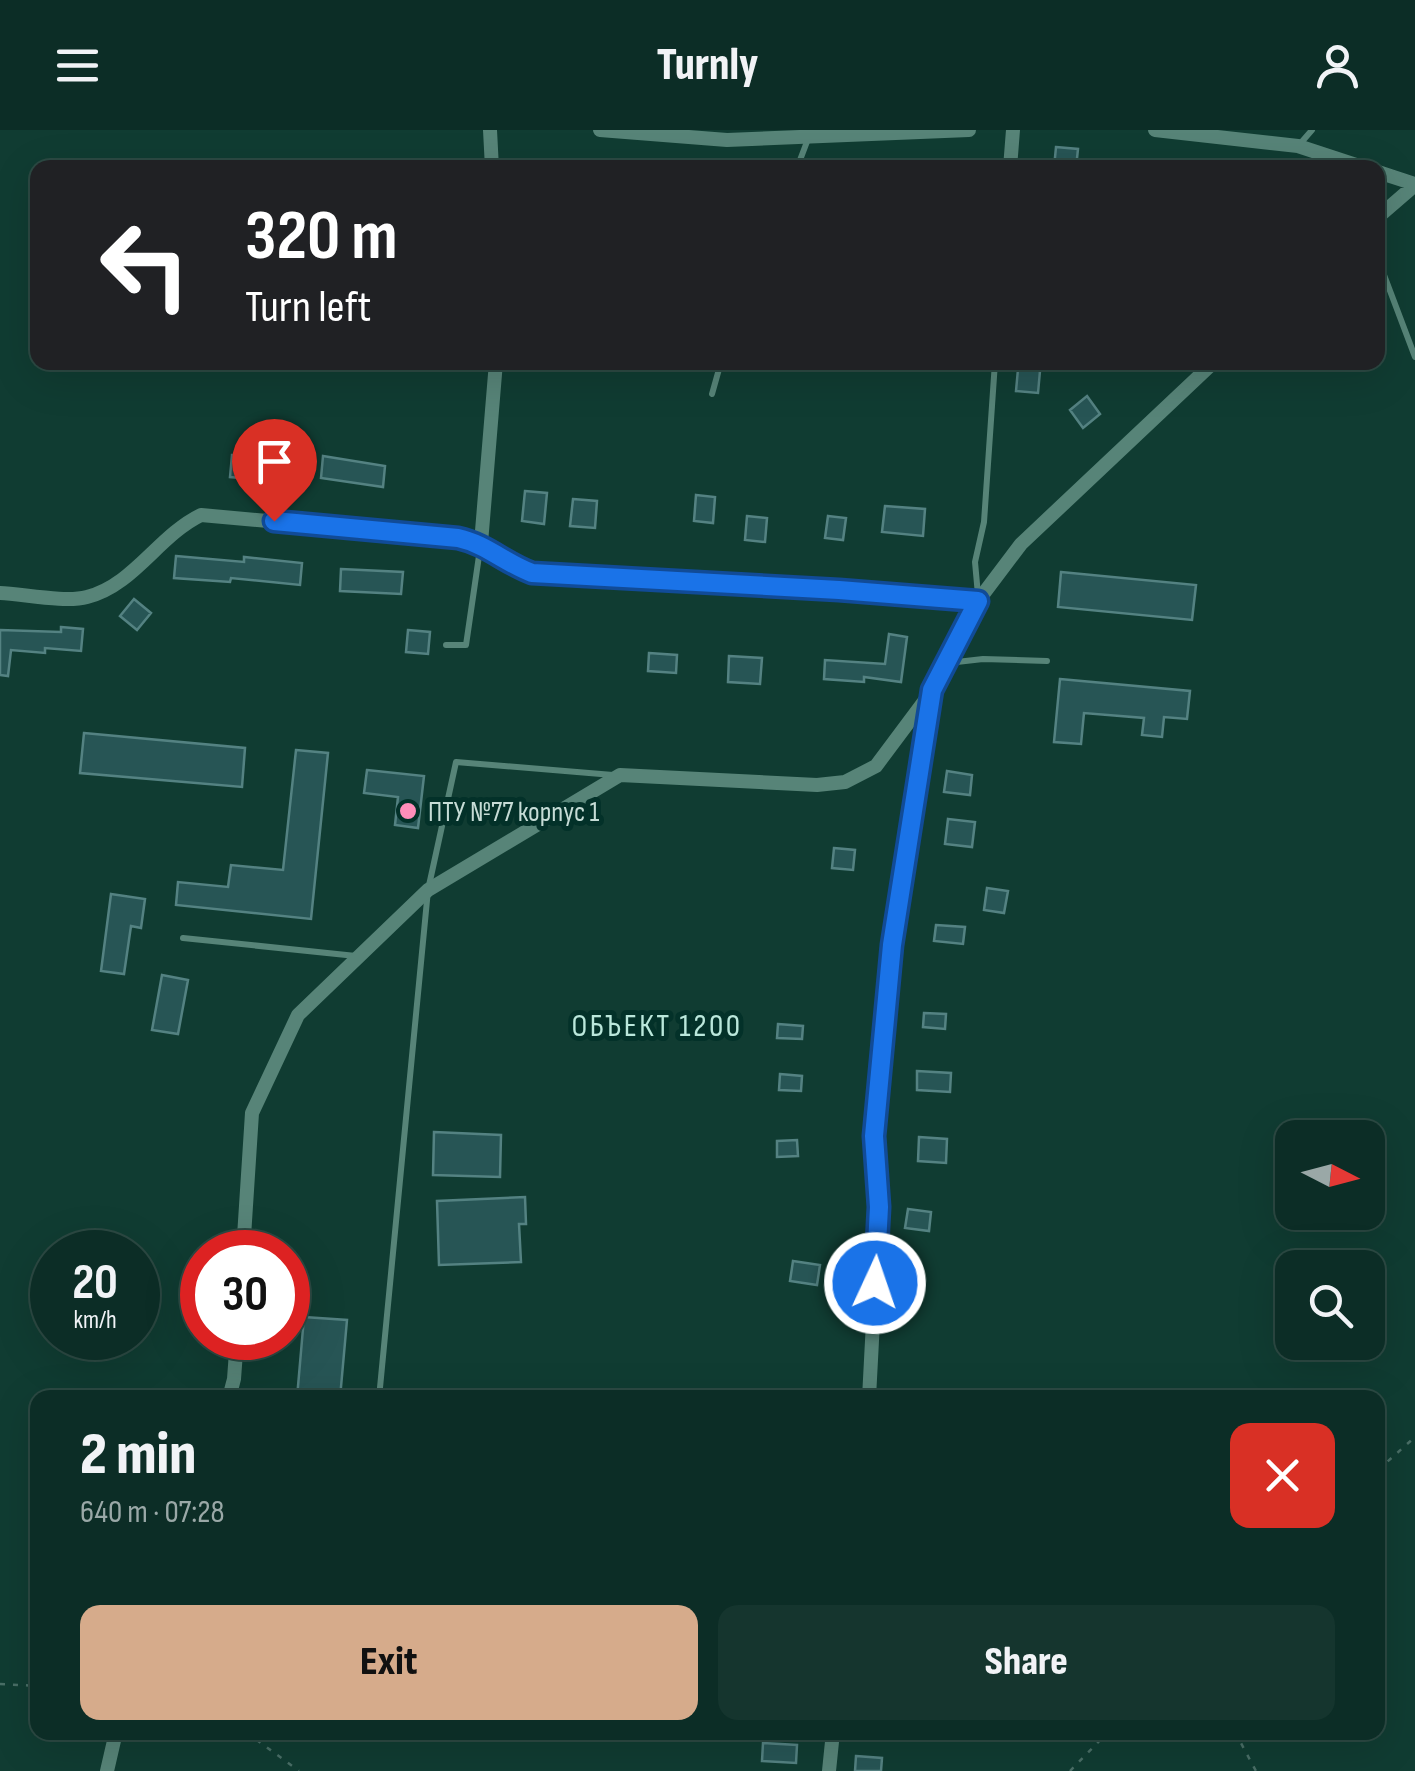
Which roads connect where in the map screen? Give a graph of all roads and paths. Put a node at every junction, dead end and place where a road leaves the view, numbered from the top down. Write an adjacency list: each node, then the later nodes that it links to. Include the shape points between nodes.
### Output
1 (490, 130): 9 (street)
2 (600, 130): 7 (street, via 726,140)
3 (968, 130): 7 (street)
4 (1013, 130): 11 (street)
5 (1155, 130): 8 (street)
6 (1312, 130): 8 (lane)
7 (819, 135): 10 (lane)
8 (1298, 146): 12 (street)
9 (492, 160)
10 (802, 160)
11 (1011, 160)
12 (1341, 160)
13 (1385, 174): 14 (street)
14 (1415, 184): 15 (street)
15 (1385, 212)
16 (1385, 278): 17 (lane)
17 (1415, 357)
18 (495, 370): 23 (street)
19 (719, 370): 22 (lane)
20 (994, 370): 25 (lane, via 984,522 975,562)
21 (1206, 370): 25 (street, via 1021,544)
22 (712, 394)
23 (480, 543): 24 (street, via 201,515 180,525 117,585 84,598); 25 (street, via 532,573); 26 (lane, via 466,644)
24 (0, 593)
25 (978, 601): 28 (street)
26 (446, 645)
27 (1047, 661): 28 (lane)
28 (947, 663): 29 (street)
29 (932, 690): 30 (street, via 876,766 845,782); 38 (street, via 892,945 874,1136 879,1207)
30 (620, 775): 31 (street); 31 (lane, via 456,762)
31 (428, 890): 33 (street); 37 (lane)
32 (183, 938): 33 (lane)
33 (357, 956): 34 (street, via 298,1015 252,1113)
34 (244, 1230)
35 (235, 1360): 36 (street)
36 (231, 1390)
37 (380, 1390)
38 (869, 1390)
39 (1415, 1437): 40 (path)
40 (1385, 1464)
41 (0, 1684): 42 (path)
42 (30, 1686)
43 (114, 1740): 48 (street)
44 (257, 1740): 49 (path)
45 (832, 1740): 50 (street)
46 (1100, 1740): 51 (path)
47 (1239, 1740): 52 (path)
48 (107, 1771)
49 (299, 1771)
50 (829, 1771)
51 (1070, 1771)
52 (1256, 1771)

